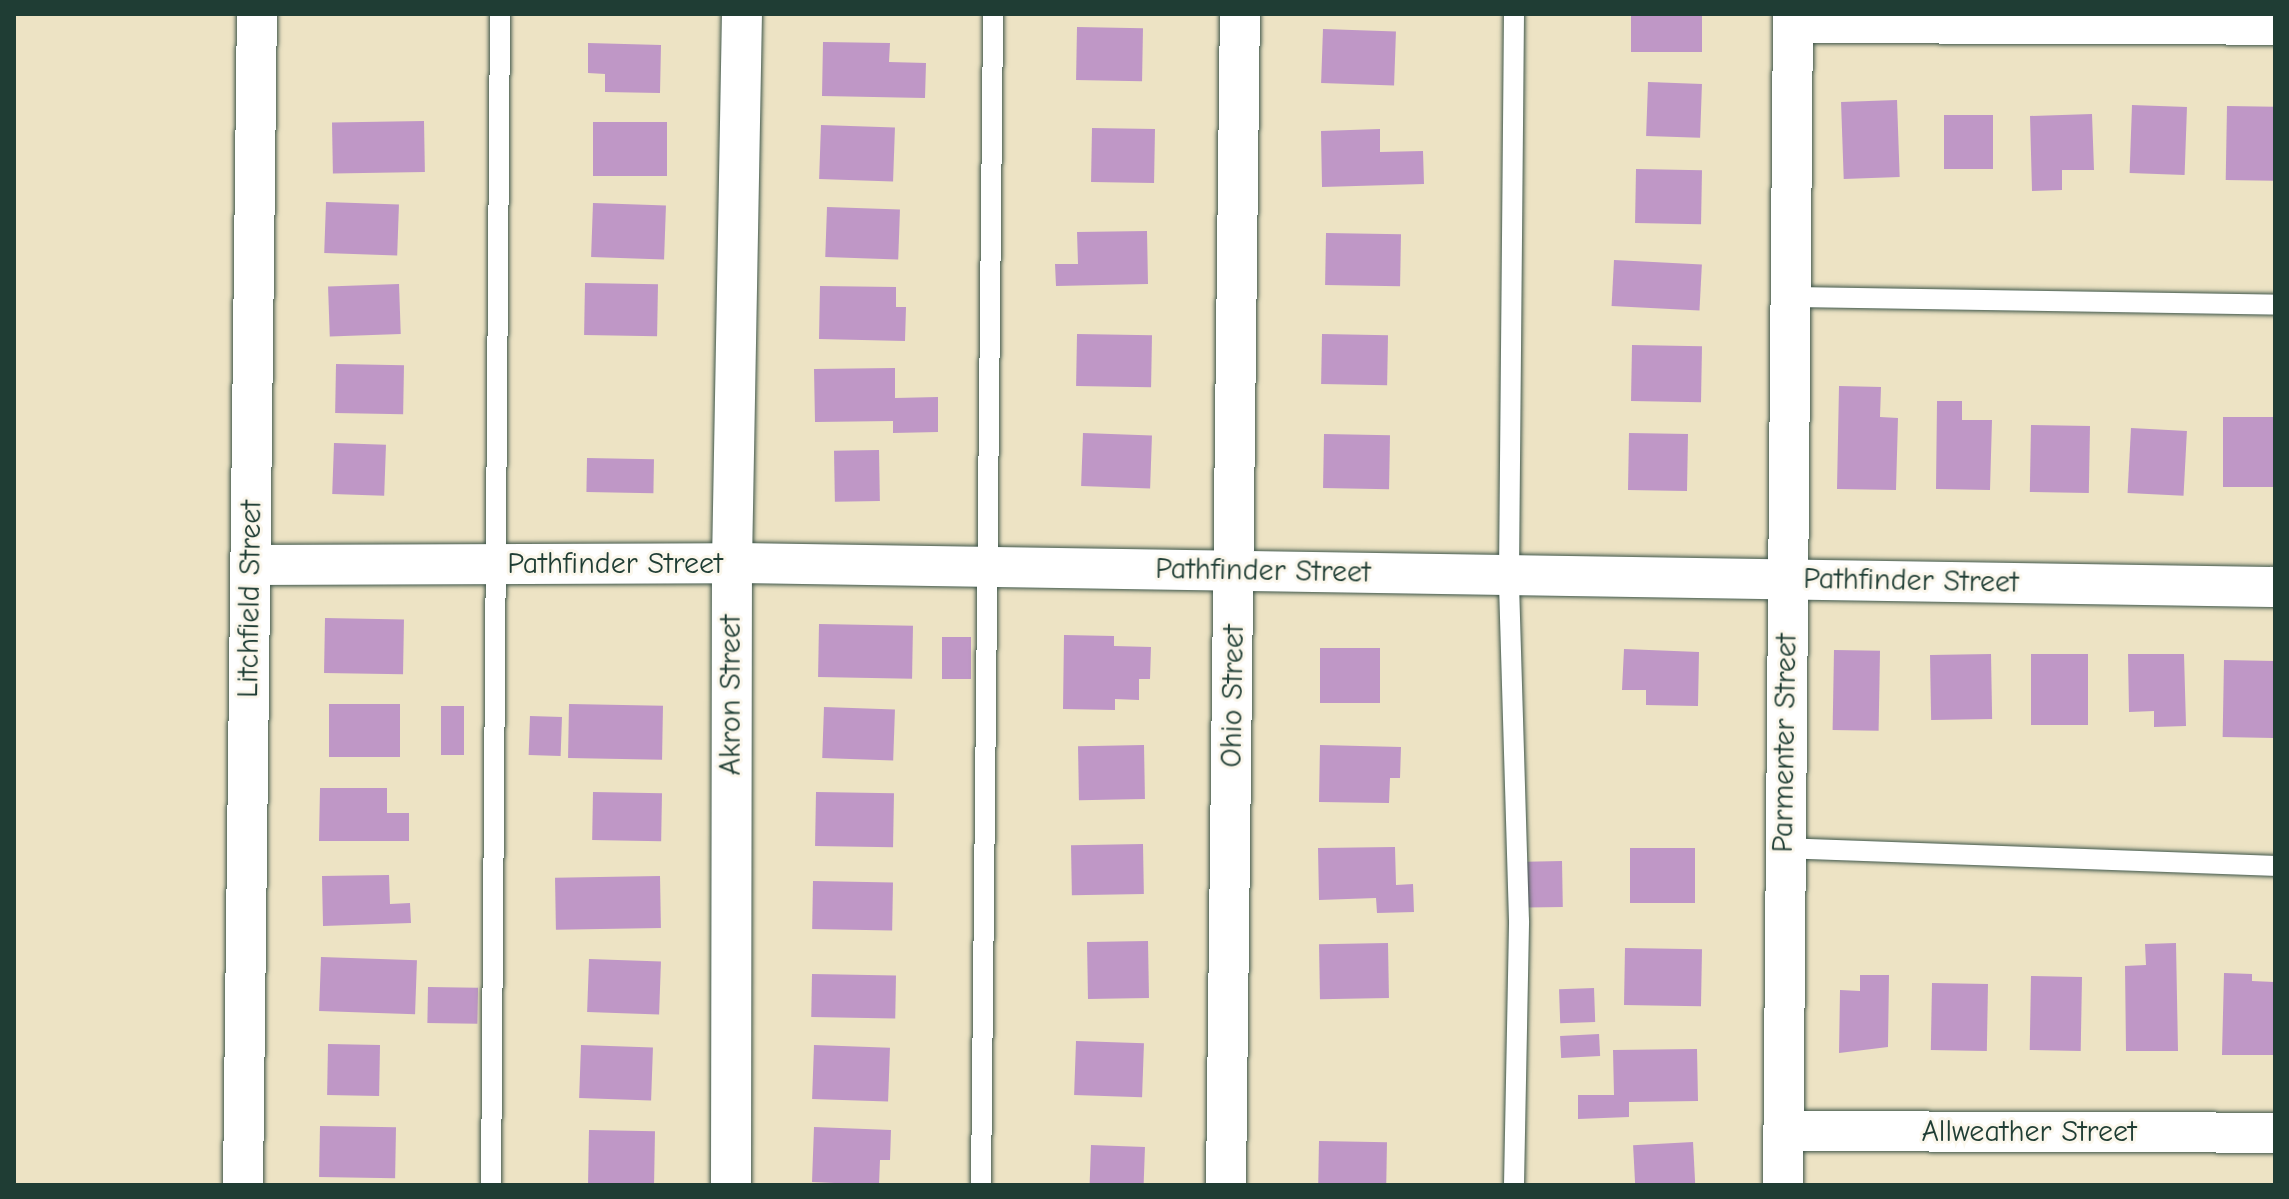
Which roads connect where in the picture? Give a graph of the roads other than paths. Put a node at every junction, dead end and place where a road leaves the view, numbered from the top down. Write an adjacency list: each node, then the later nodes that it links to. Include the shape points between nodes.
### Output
1 (257, 14): 13 (street, Litchfield Street)
2 (500, 14): 12 (lane)
3 (742, 14): 11 (street, Akron Street)
4 (993, 14): 14 (lane)
5 (1240, 14): 15 (street, Ohio Street)
6 (1514, 14): 16 (lane)
7 (1793, 18): 8 (street); 9 (street, Parmenter Street)
8 (2275, 25)
9 (1789, 297): 10 (lane); 17 (street, Parmenter Street)
10 (2275, 305)
11 (732, 563): 12 (street, Pathfinder Street); 14 (street, Pathfinder Street); 25 (street, Akron Street)
12 (497, 564): 13 (street, Pathfinder Street); 24 (lane)
13 (250, 565): 23 (street, Litchfield Street)
14 (986, 567): 15 (street, Pathfinder Street); 26 (lane)
15 (1235, 570): 16 (street, Pathfinder Street); 27 (street, Ohio Street)
16 (1509, 575): 17 (street, Pathfinder Street); 28 (lane, via 1519,921)
17 (1787, 579): 18 (street, Pathfinder Street); 19 (street, Parmenter Street)
18 (2275, 587)
19 (1784, 848): 20 (lane); 21 (street, Parmenter Street)
20 (2275, 866)
21 (1783, 1131): 22 (street, Allweather Street); 29 (street, Parmenter Street)
22 (2275, 1133)
23 (243, 1185)
24 (491, 1185)
25 (731, 1185)
26 (981, 1185)
27 (1226, 1185)
28 (1514, 1185)
29 (1783, 1185)

